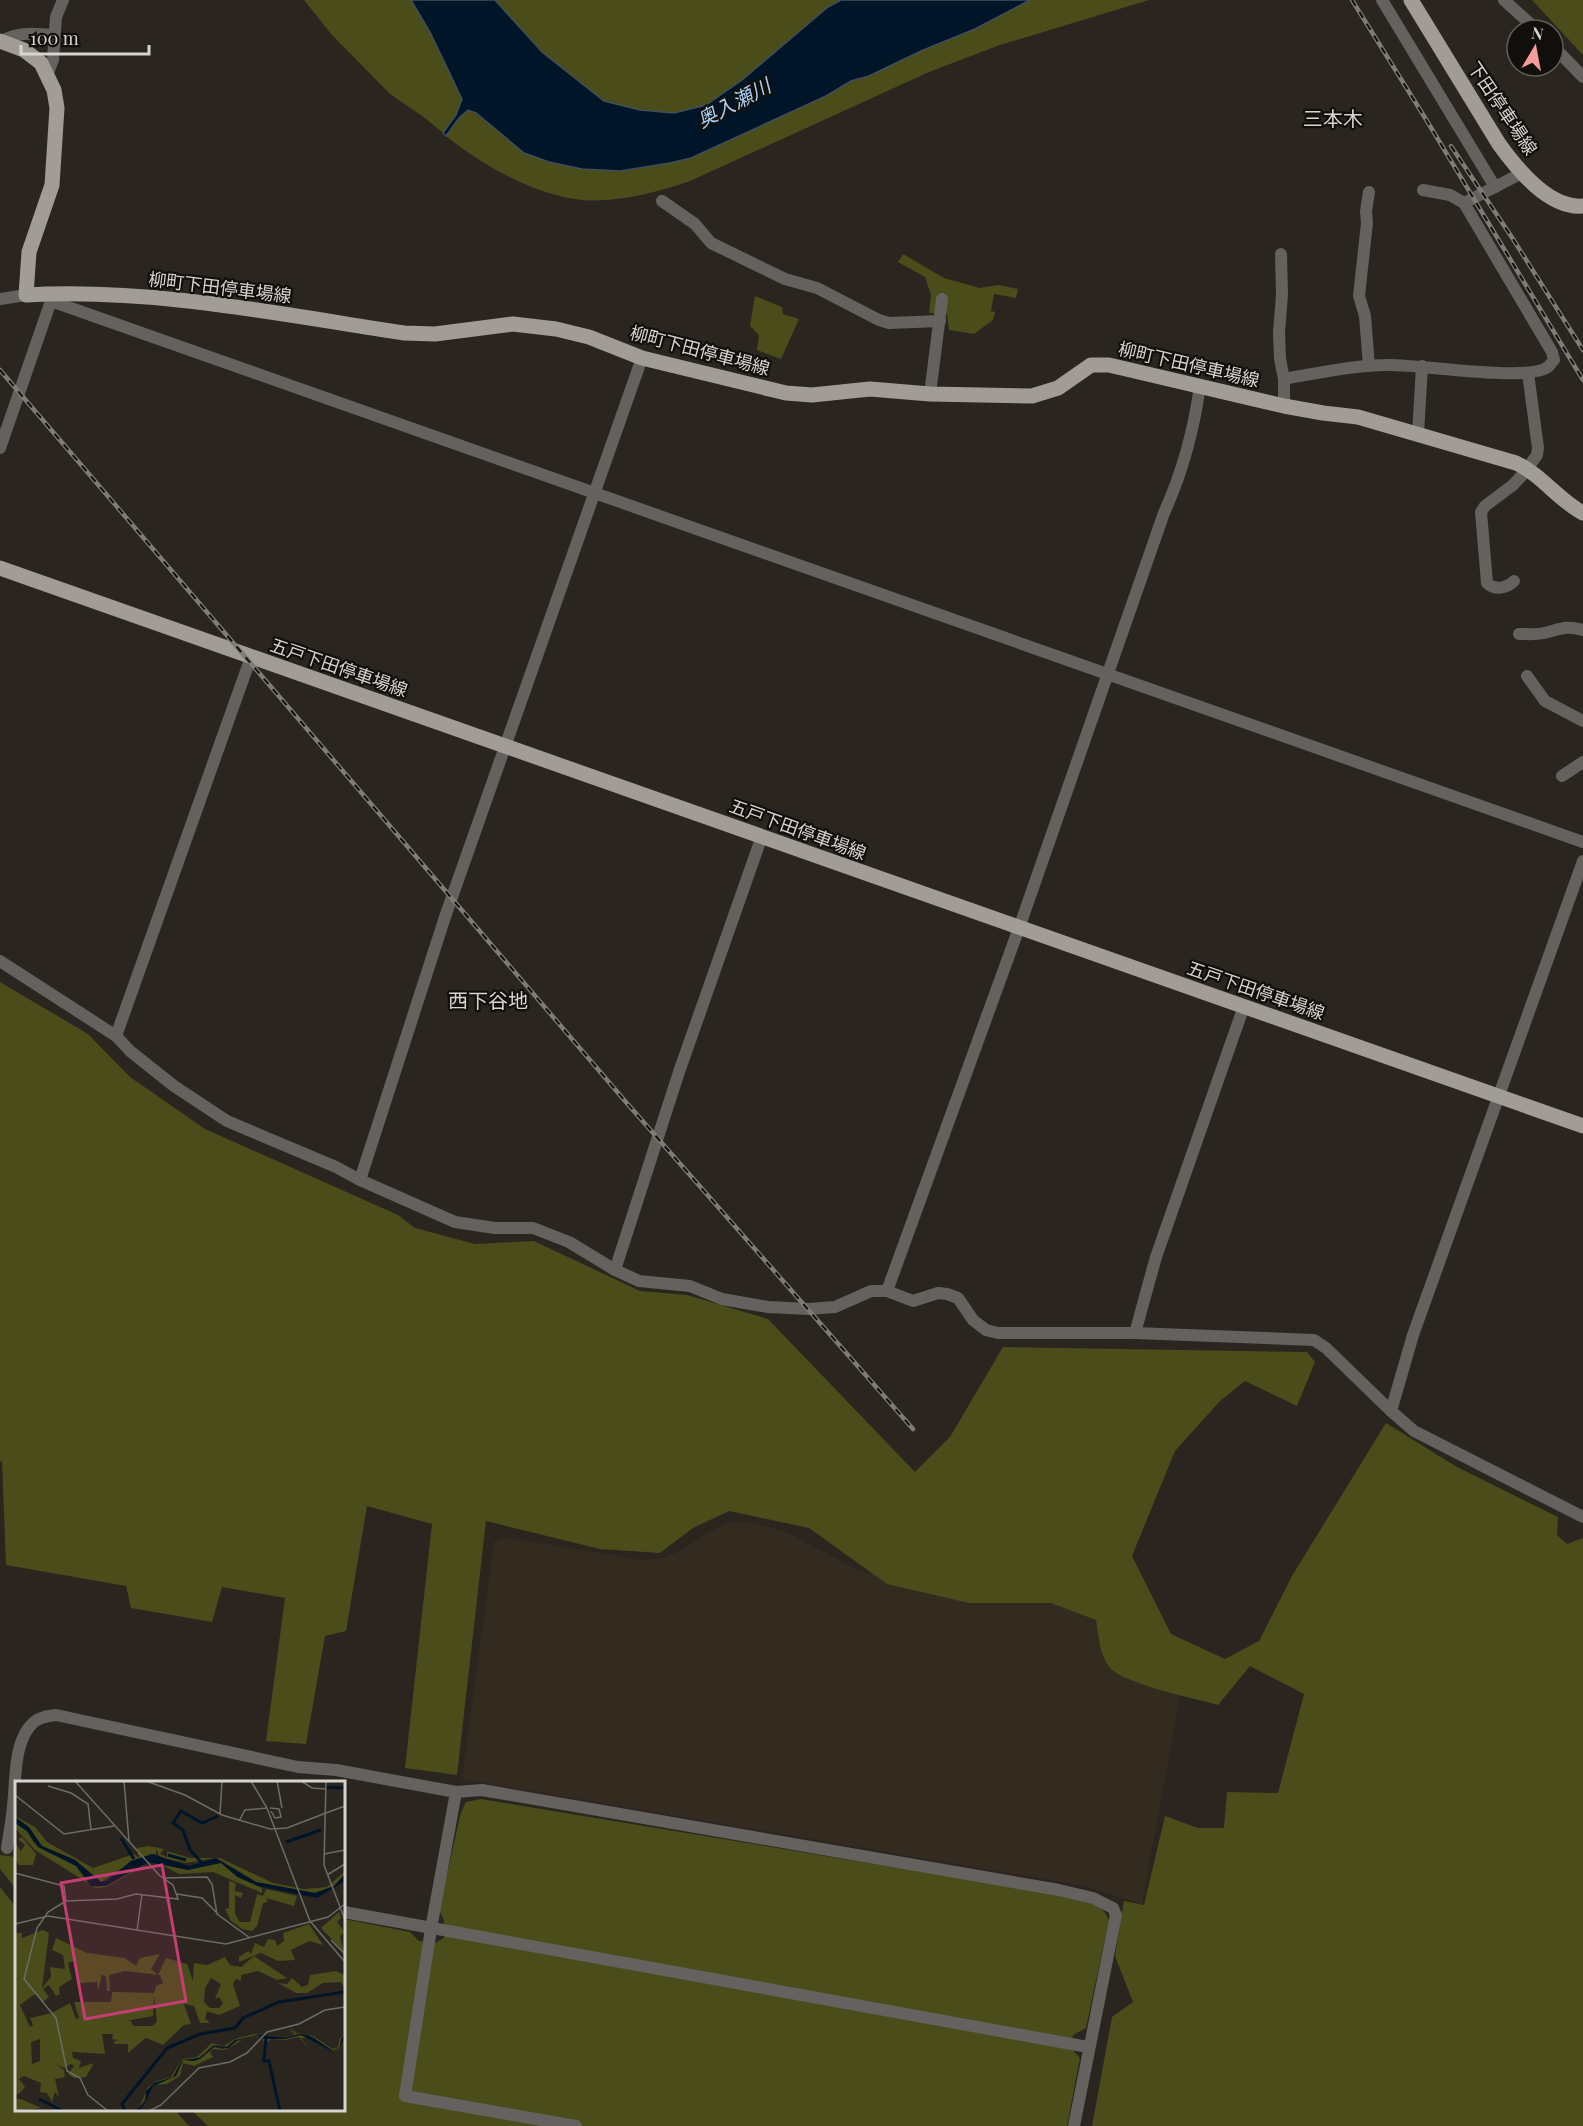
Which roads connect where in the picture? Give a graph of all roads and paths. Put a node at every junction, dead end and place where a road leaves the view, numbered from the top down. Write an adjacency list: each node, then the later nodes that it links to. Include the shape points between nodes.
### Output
1 (63, 0): 6 (street)
2 (1382, 0): 12 (street)
3 (1411, 0): 11 (main road, 下田停車場線, via 1499,144)
4 (1504, 0): 5 (street)
5 (1524, 18)
6 (54, 35): 7 (street, via 25,33); 9 (street, via 53,64)
7 (1, 41): 9 (main road, via 32,55)
8 (1565, 58): 10 (street)
9 (47, 75): 19 (main road, via 57,108 52,185 29,252)
10 (1583, 77)
11 (1522, 173): 12 (street); 17 (main road, 下田停車場線, via 1561,203)
12 (1495, 187): 16 (street)
13 (1423, 190): 16 (street, via 1450,195)
14 (1370, 192): 25 (street, via 1359,296 1365,316)
15 (662, 201): 23 (street, via 695,224 711,243 785,279 817,288 879,320)
16 (1464, 203): 27 (street, via 1552,352 1554,360 1549,367)
17 (1582, 208)
18 (1281, 254): 28 (street, via 1279,341)
19 (26, 295): 20 (main road, 柳町下田停車場線); 21 (street)
20 (50, 298): 24 (main road, 柳町下田停車場線, via 83,293 190,300 404,333 435,334 513,324 589,337); 33 (street); 35 (street)
21 (0, 299)
22 (942, 299): 23 (street)
23 (940, 321): 30 (street)
24 (642, 358): 30 (main road, 柳町下田停車場線, via 786,393 812,395 870,388); 35 (street)
25 (1369, 366): 26 (street); 28 (street)
26 (1422, 366): 27 (street); 32 (street)
27 (1528, 373): 34 (street, via 1538,448)
28 (1284, 379): 31 (street)
29 (1200, 385): 30 (main road, 柳町下田停車場線, via 1097,364 1058,388 1032,396); 31 (main road, 柳町下田停車場線); 42 (street, via 1183,467)
30 (930, 394)
31 (1284, 406): 32 (main road, 柳町下田停車場線, via 1358,417)
32 (1418, 434): 34 (main road, 柳町下田停車場線)
33 (0, 448)
34 (1527, 468): 36 (main road, 柳町下田停車場線); 38 (street, via 1513,486 1485,506 1481,518 1487,583 1498,588)
35 (594, 494): 42 (street); 45 (street)
36 (1583, 513)
37 (0, 568): 41 (main road, 五戸下田停車場線)
38 (1514, 581)
39 (1583, 630): 40 (street, via 1569,626 1541,634)
40 (1519, 634)
41 (251, 657): 45 (main road, 五戸下田停車場線); 54 (street)
42 (1107, 673): 49 (street); 51 (street)
43 (1527, 676): 44 (street, via 1545,701)
44 (1583, 721)
45 (506, 746): 48 (main road, 五戸下田停車場線); 57 (street, via 445,916)
46 (1583, 762): 47 (street)
47 (1562, 776)
48 (762, 836): 51 (main road, 五戸下田停車場線); 58 (street)
49 (1583, 842)
50 (1583, 861): 55 (street)
51 (1019, 928): 53 (main road, 五戸下田停車場線); 59 (street)
52 (0, 961): 54 (street)
53 (1244, 1006): 55 (main road, 五戸下田停車場線); 60 (street, via 1156,1257)
54 (116, 1036): 57 (street, via 174,1086 227,1121)
55 (1500, 1096): 56 (main road, 五戸下田停車場線); 61 (street, via 1413,1335)
56 (1583, 1126)
57 (360, 1180): 58 (street, via 455,1222 533,1228 551,1234)
58 (615, 1270): 59 (street, via 639,1281 690,1286 722,1299 768,1306 835,1307 872,1291)
59 (886, 1291): 60 (street, via 913,1301 938,1293 958,1298 973,1320 998,1333)
60 (1135, 1334): 61 (street, via 1314,1340)
61 (1391, 1411): 62 (street, via 1414,1431)
62 (1583, 1517)
63 (15, 1781): 65 (street, via 22,1739 34,1721 56,1715 298,1767)
64 (15, 1786): 66 (street)
65 (456, 1792): 68 (street); 69 (street, via 482,1790 1059,1890 1106,1903 1116,1915)
66 (8, 1848)
67 (345, 1912): 68 (street)
68 (431, 1929): 69 (street); 70 (street, via 405,2096)
69 (1088, 2047): 71 (street)
70 (576, 2126)
71 (1074, 2126)

